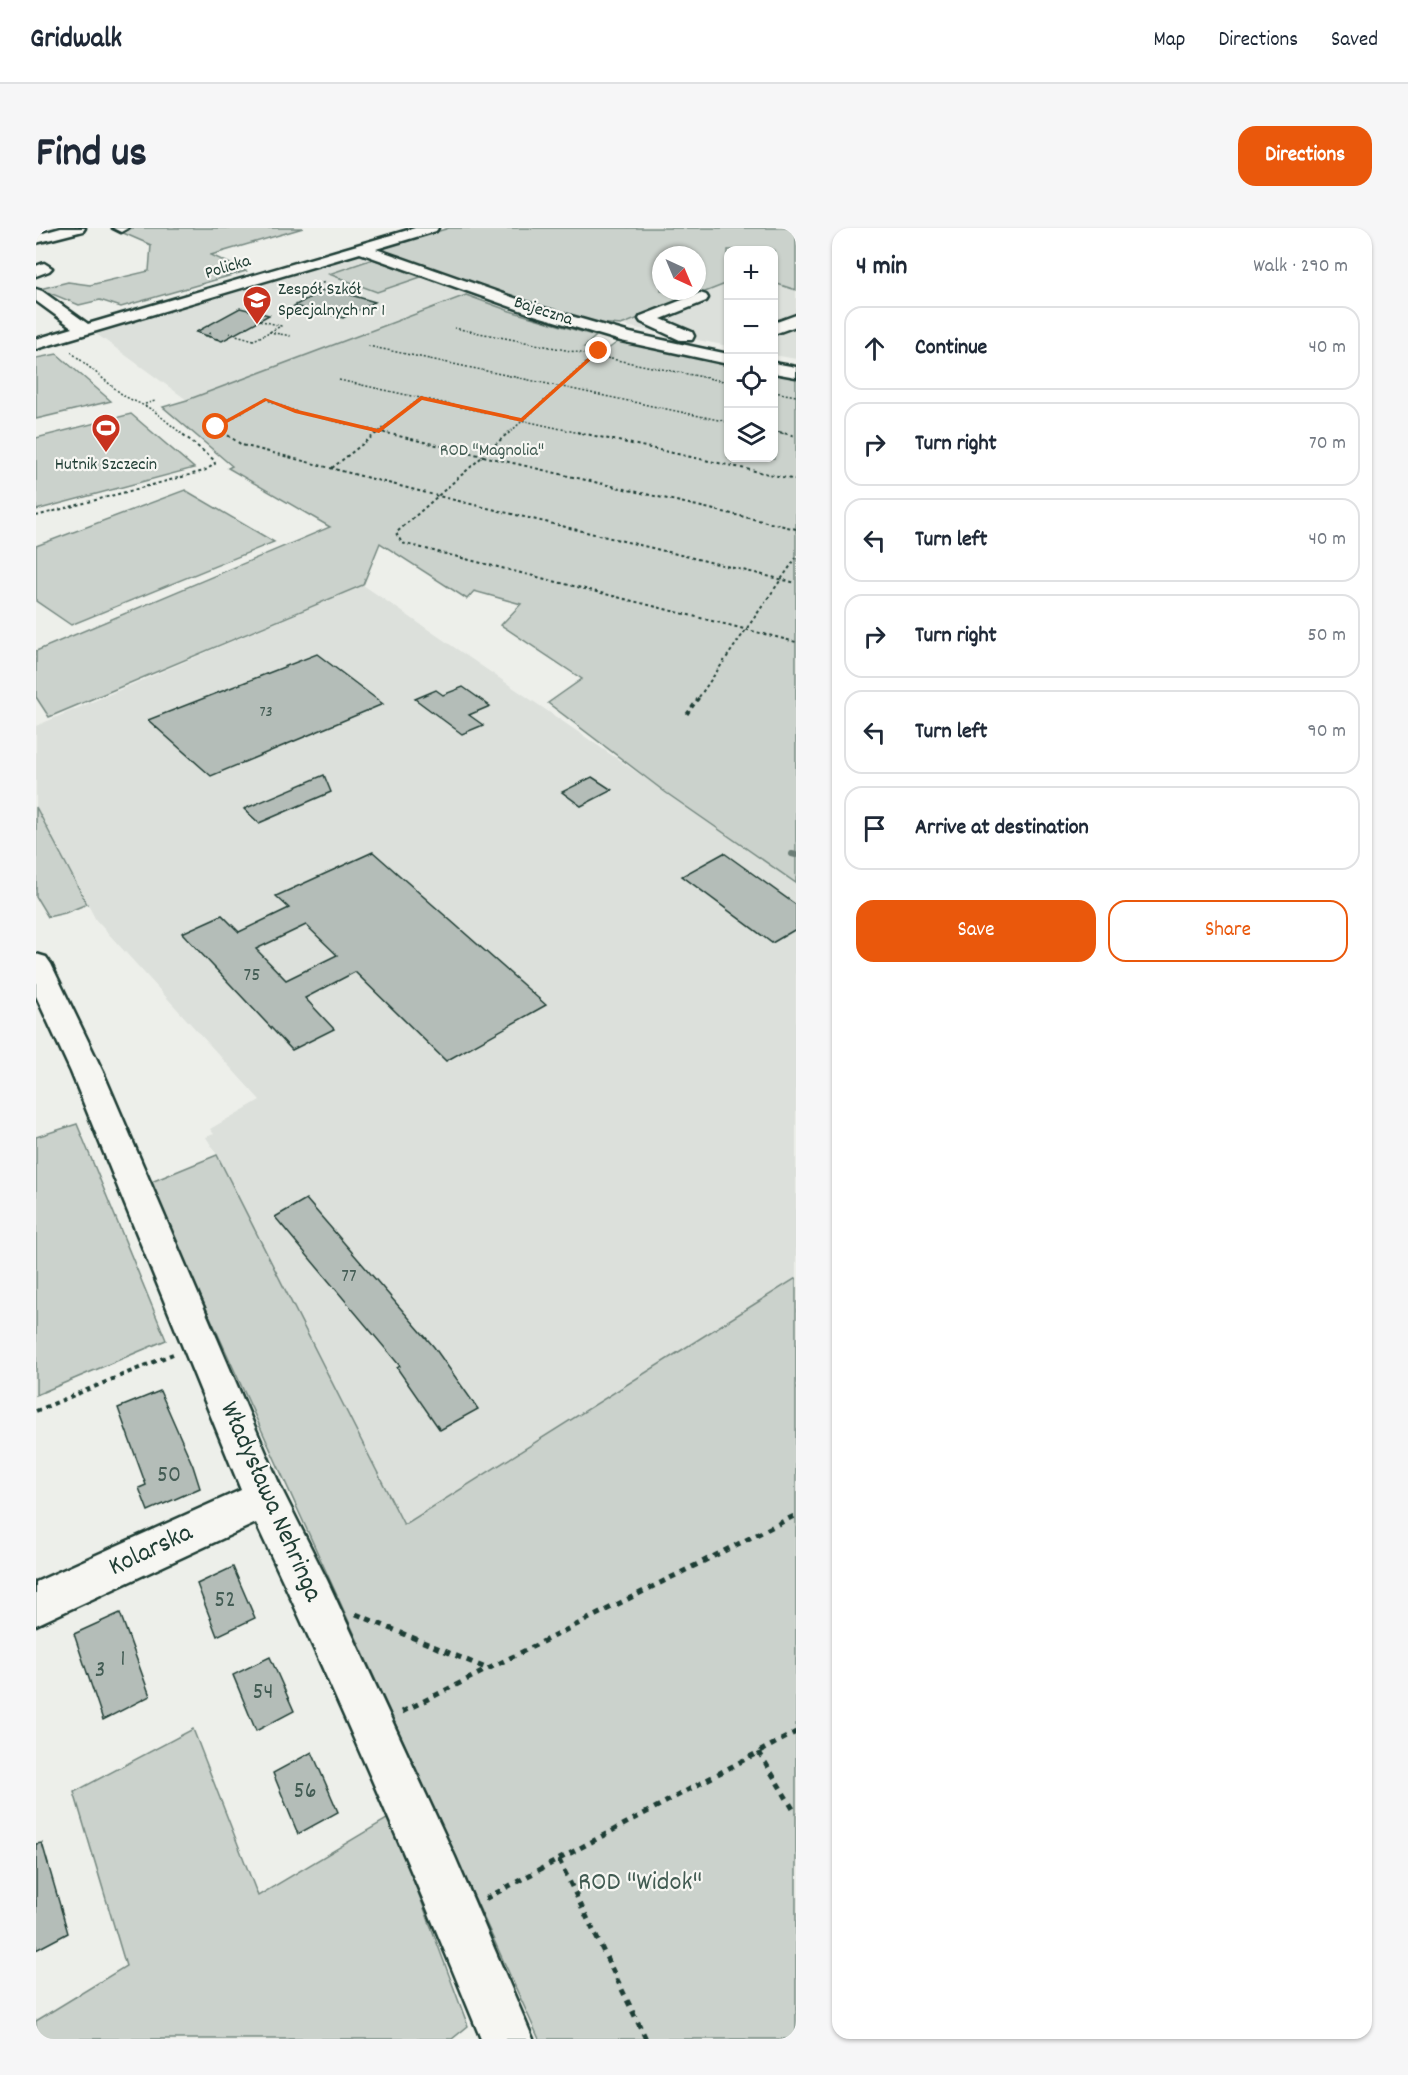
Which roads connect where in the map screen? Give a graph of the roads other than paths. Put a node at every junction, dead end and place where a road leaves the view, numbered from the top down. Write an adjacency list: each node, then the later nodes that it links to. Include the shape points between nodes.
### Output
1 (78, 228): 3 (street)
2 (431, 228): 4 (street, Policka)
3 (36, 238)
4 (362, 249): 9 (street, Policka); 12 (street, Bajeczna, via 537,311 627,337)
5 (36, 294): 9 (street)
6 (695, 300): 11 (street, via 647,320)
7 (794, 311): 8 (street)
8 (778, 325)
9 (86, 330): 10 (street, Policka)
10 (36, 344)
11 (724, 352)
12 (724, 353)
13 (778, 369): 14 (street)
14 (796, 372)
15 (36, 964): 16 (street, Władysława Nehringa, via 87,1072)
16 (265, 1499): 17 (street, Kolarska); 18 (street, Władysława Nehringa, via 438,1874)
17 (36, 1604)
18 (507, 2039)

